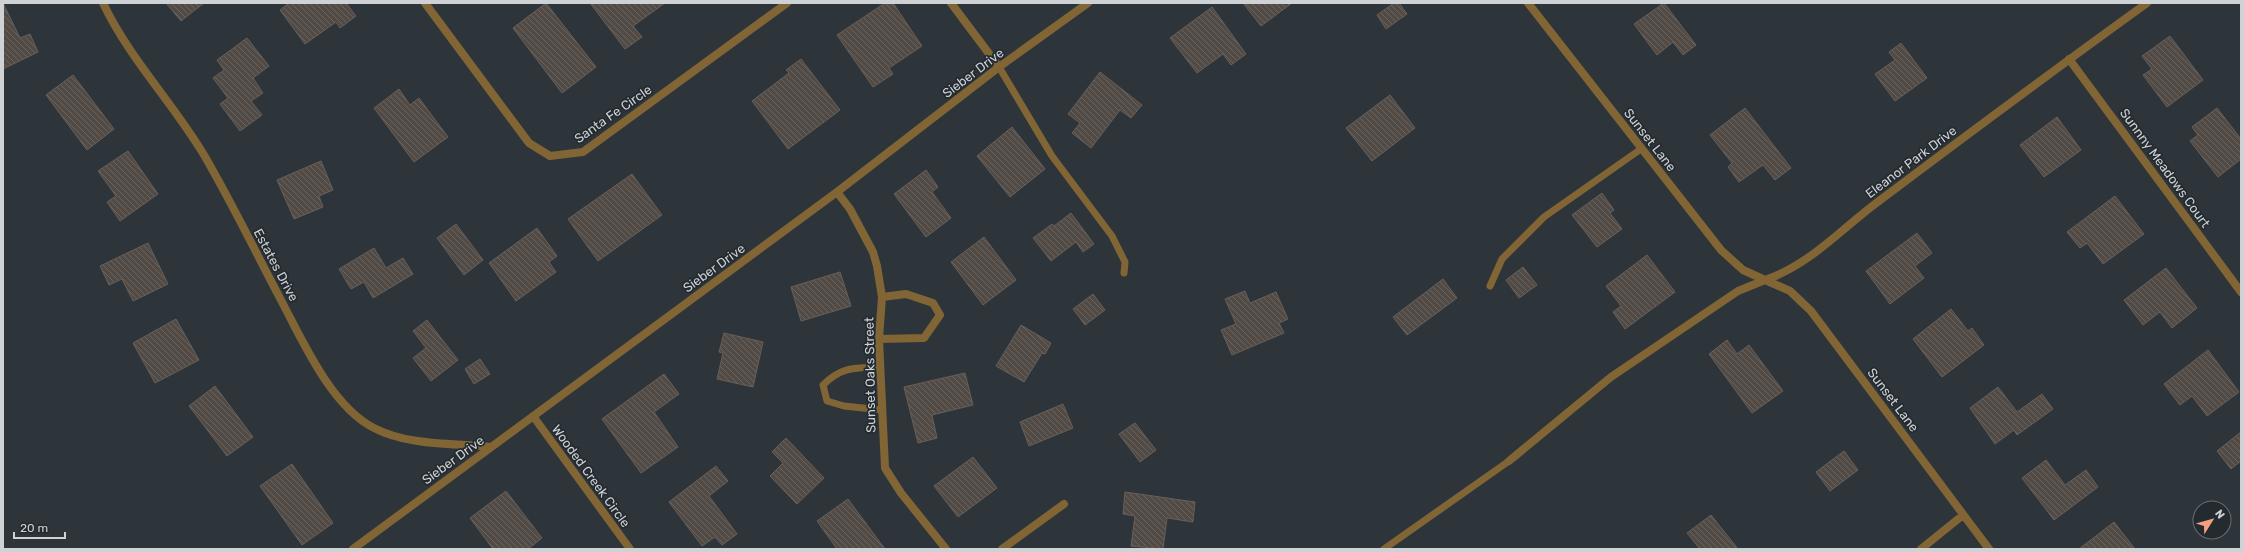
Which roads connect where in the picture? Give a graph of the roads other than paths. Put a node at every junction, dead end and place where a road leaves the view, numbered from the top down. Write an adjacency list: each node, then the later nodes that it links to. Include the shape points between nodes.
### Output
1 (103, 3): 21 (street, Estates Drive, via 115,30 153,79 204,154 316,366 349,410 374,428 407,439)
2 (425, 3): 3 (street, Santa Fe Circle, via 529,142 550,156 583,152)
3 (787, 3)
4 (951, 3): 9 (street)
5 (1088, 3): 9 (street, Sieber Drive)
6 (1528, 3): 10 (street, Sunset Lane)
7 (2147, 3): 8 (street, Eleanor Park Drive)
8 (2069, 59): 13 (street, Eleanor Park Drive, via 1860,215 1806,260); 15 (street, Sunnny Meadows Court)
9 (1000, 67): 11 (street, Sieber Drive); 12 (lane, via 1052,156 1112,236 1125,262)
10 (1641, 148): 13 (street, Sunset Lane, via 1721,250 1744,270); 14 (lane, via 1544,217 1502,259)
11 (837, 192): 16 (street, Sunset Oaks Street, via 850,209 873,252); 20 (street, Sieber Drive)
12 (1124, 273)
13 (1765, 280): 22 (street, via 1738,291 1610,377); 24 (street, Sunset Lane, via 1790,291 1811,311)
14 (1490, 286)
15 (2241, 292)
16 (882, 297): 17 (street, Sunset Oaks Street); 17 (street, via 906,294 933,302 940,315 924,338)
17 (879, 339): 18 (street, Sunset Oaks Street)
18 (880, 367): 19 (street, Sunset Oaks Street); 19 (lane, via 841,370 823,385 827,401 844,406)
19 (882, 410): 27 (street, Sunset Oaks Street, via 885,468 901,494)
20 (533, 416): 21 (street, Sieber Drive); 26 (street, Wooded Creek Circle)
21 (491, 447): 25 (street, Sieber Drive)
22 (1509, 461): 29 (lane)
23 (1064, 504): 28 (street)
24 (1963, 515): 30 (street); 31 (street, Sunset Lane)
25 (353, 549)
26 (630, 549)
27 (946, 549)
28 (1002, 549)
29 (1384, 549)
30 (1921, 549)
31 (1989, 549)

